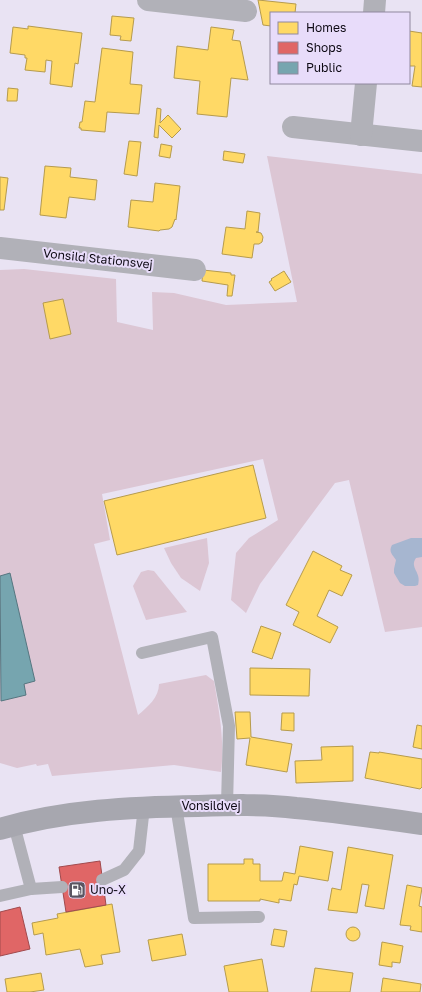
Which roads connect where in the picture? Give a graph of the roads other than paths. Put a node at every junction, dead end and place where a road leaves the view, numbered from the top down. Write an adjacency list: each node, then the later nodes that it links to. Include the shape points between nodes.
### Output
1 (148, 0): 3 (street)
2 (375, 0): 4 (street)
3 (246, 11)
4 (374, 12)
5 (366, 84): 7 (street)
6 (293, 127): 7 (street)
7 (361, 135): 8 (street)
8 (422, 141)
9 (0, 248): 10 (street, Vonsild Stationsvej)
10 (195, 270)
11 (142, 653): 12 (lane, via 212,637 229,726)
12 (227, 805): 13 (main road, Vonsildvej); 15 (main road, Vonsildvej, via 294,807)
13 (176, 806): 14 (main road, Vonsildvej); 21 (lane, via 194,918)
14 (144, 807): 16 (main road, Vonsildvej, via 76,813); 17 (lane, via 139,851 124,870)
15 (422, 824)
16 (7, 827): 19 (lane)
17 (102, 880)
18 (62, 887): 19 (lane)
19 (31, 889): 20 (lane)
20 (0, 896)
21 (259, 917)

